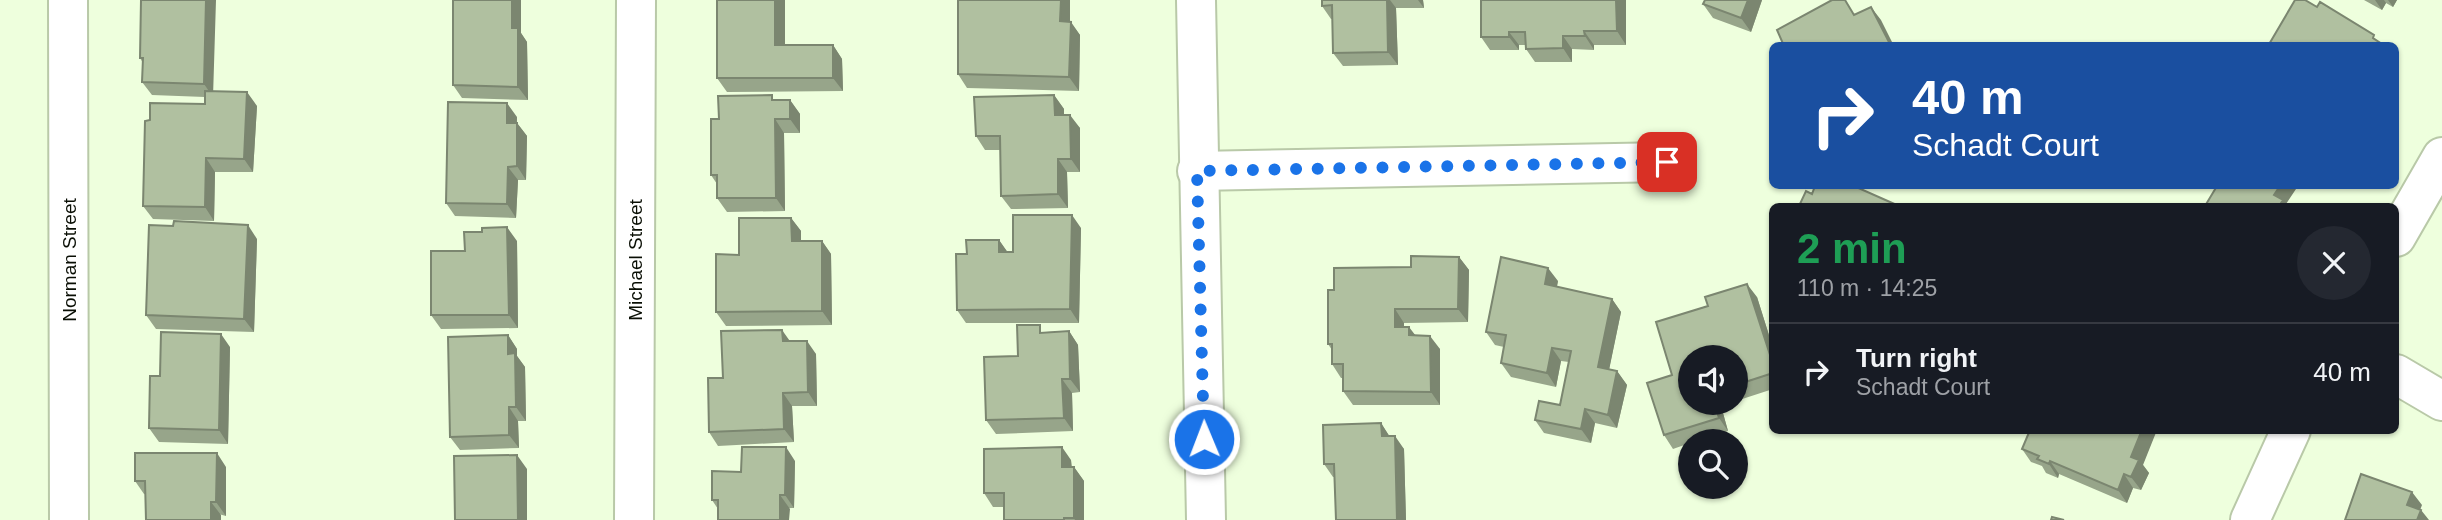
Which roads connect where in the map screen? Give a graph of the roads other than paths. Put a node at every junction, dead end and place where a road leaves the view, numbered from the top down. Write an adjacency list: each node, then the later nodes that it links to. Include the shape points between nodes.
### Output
1 (68, 0): 11 (street, Norman Street)
2 (636, 0): 12 (street, Michael Street)
3 (1196, 0): 6 (street)
4 (2442, 157): 7 (street)
5 (1667, 162): 6 (street)
6 (1197, 171): 13 (street)
7 (2399, 232)
8 (2399, 376): 9 (street)
9 (2442, 401)
10 (2289, 434): 14 (street)
11 (69, 520)
12 (634, 520)
13 (1206, 520)
14 (2250, 520)

